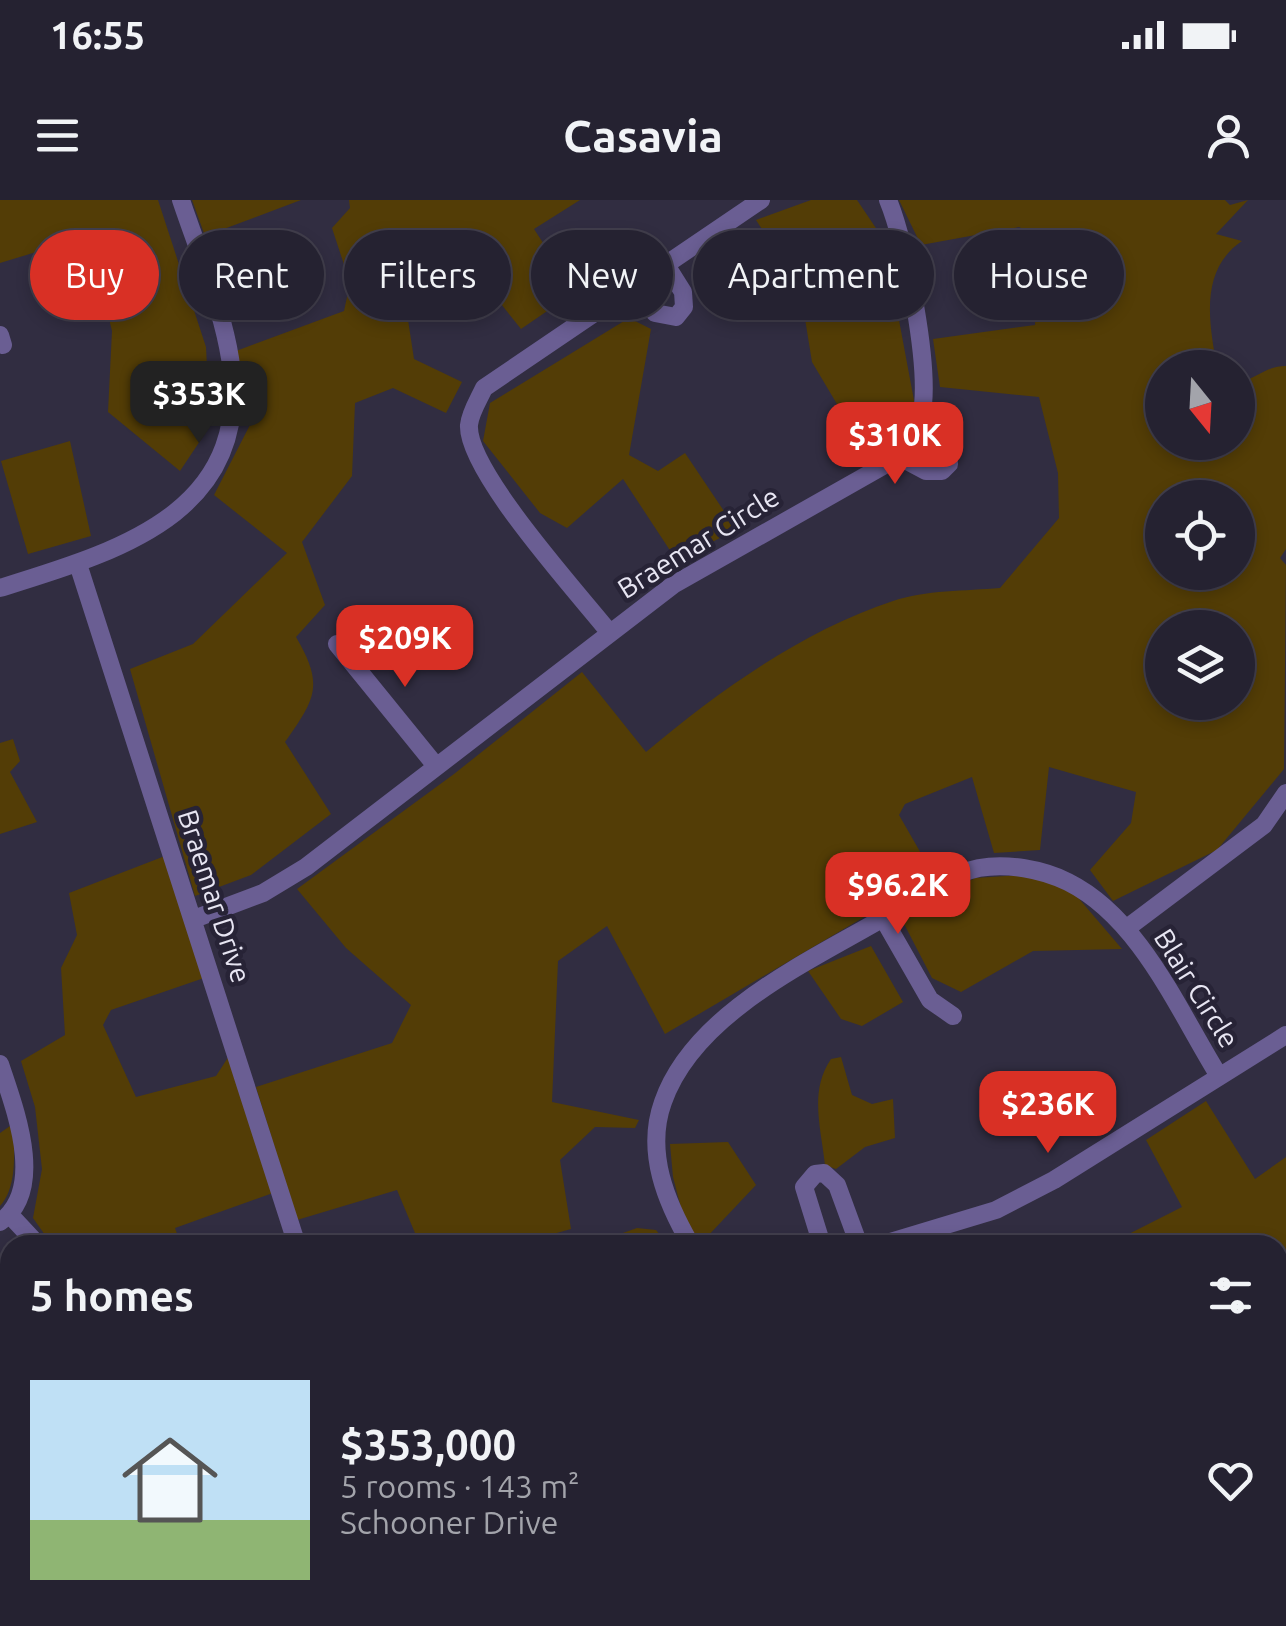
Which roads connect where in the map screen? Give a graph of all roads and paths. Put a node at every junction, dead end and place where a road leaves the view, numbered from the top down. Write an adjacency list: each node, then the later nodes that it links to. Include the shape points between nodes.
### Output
1 (181, 200): 10 (street, via 228,348 232,402 221,455 194,500 154,532)
2 (762, 200): 4 (street, Braemar Circle)
3 (888, 200): 8 (street, via 902,232 923,381)
4 (673, 260)
5 (673, 277): 6 (street, via 684,307)
6 (673, 316)
7 (586, 320): 12 (street, Braemar Circle, via 484,388 469,424 474,455)
8 (921, 420): 9 (street, Braemar Circle); 9 (street, via 945,440 948,464 926,472)
9 (896, 455): 12 (street, Braemar Circle, via 673,586)
10 (78, 564): 11 (street); 17 (street, Braemar Drive)
11 (0, 588)
12 (609, 632): 14 (street, Braemar Circle)
13 (337, 644): 14 (street)
14 (436, 766): 17 (street, Braemar Circle, via 306,866 262,893)
15 (1286, 793): 18 (street, via 1264,825)
16 (883, 918): 18 (street, Blair Circle, via 979,868 1030,868 1069,882); 19 (street, via 930,1000); 26 (street, Blair Circle, via 793,967 708,1033 680,1070 662,1103 657,1158 668,1205)
17 (194, 919): 25 (street, Braemar Drive)
18 (1128, 928): 22 (street, Blair Circle)
19 (953, 1016)
20 (1286, 1035): 22 (street, Blair Circle)
21 (0, 1064): 23 (street, via 23,1142 23,1178)
22 (1219, 1076): 29 (street, Blair Circle, via 1054,1180 996,1210)
23 (5, 1219): 24 (street)
24 (25, 1235)
25 (294, 1235)
26 (685, 1235)
27 (819, 1235): 28 (street, via 804,1187 824,1173 837,1185)
28 (855, 1235)
29 (913, 1235)

